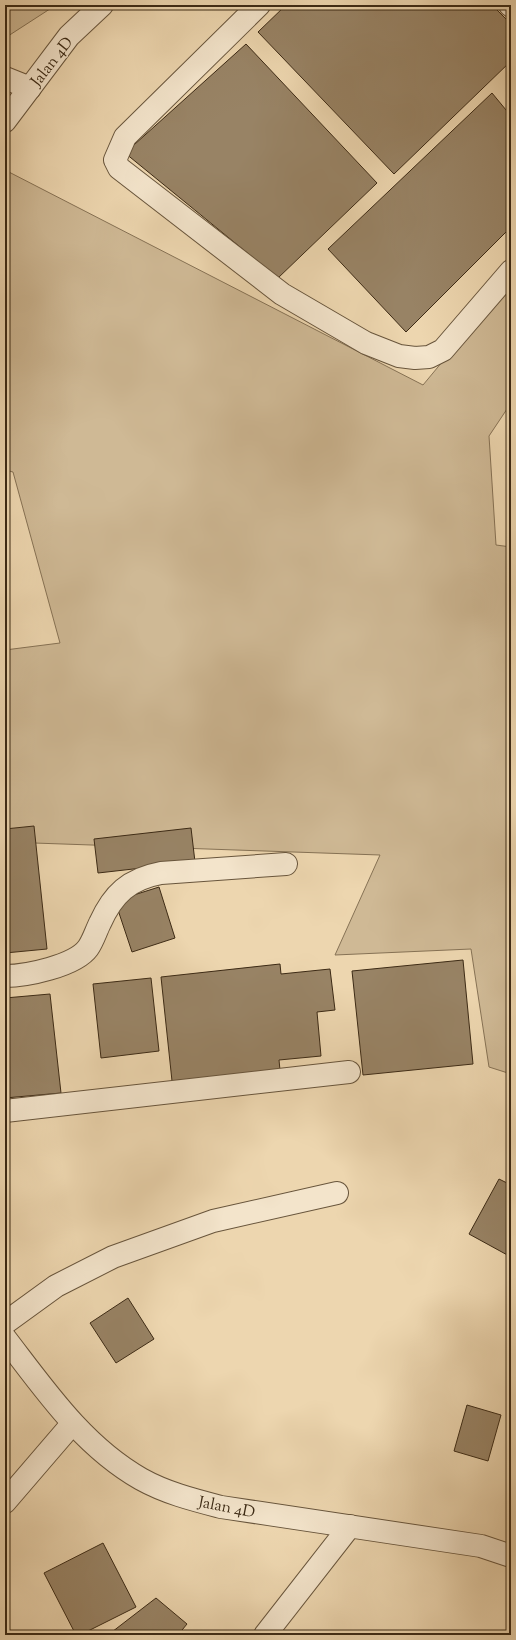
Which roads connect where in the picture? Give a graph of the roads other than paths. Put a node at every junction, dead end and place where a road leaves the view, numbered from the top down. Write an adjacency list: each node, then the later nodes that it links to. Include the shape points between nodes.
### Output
1 (102, 5): 4 (street, Jalan 4D, via 69,36)
2 (259, 5): 6 (street, via 125,137 115,160 119,168 282,294 366,343 399,356 429,357 443,350)
3 (5, 78): 4 (street)
4 (30, 88): 5 (street, Jalan 4D)
5 (5, 121)
6 (511, 271)
7 (286, 864): 8 (street, via 145,876 129,884 112,901 88,948 74,961 52,968)
8 (5, 976)
9 (349, 1072): 10 (street)
10 (5, 1111)
11 (338, 1193): 12 (street, via 213,1222 114,1257 56,1286)
12 (5, 1323)
13 (5, 1338): 14 (street, Jalan 4D)
14 (72, 1424): 15 (street); 16 (street, Jalan 4D, via 105,1454 141,1479 179,1496 221,1507)
15 (5, 1502)
16 (350, 1526): 17 (street, Jalan 4D, via 481,1546); 18 (street)
17 (511, 1556)
18 (273, 1630)

